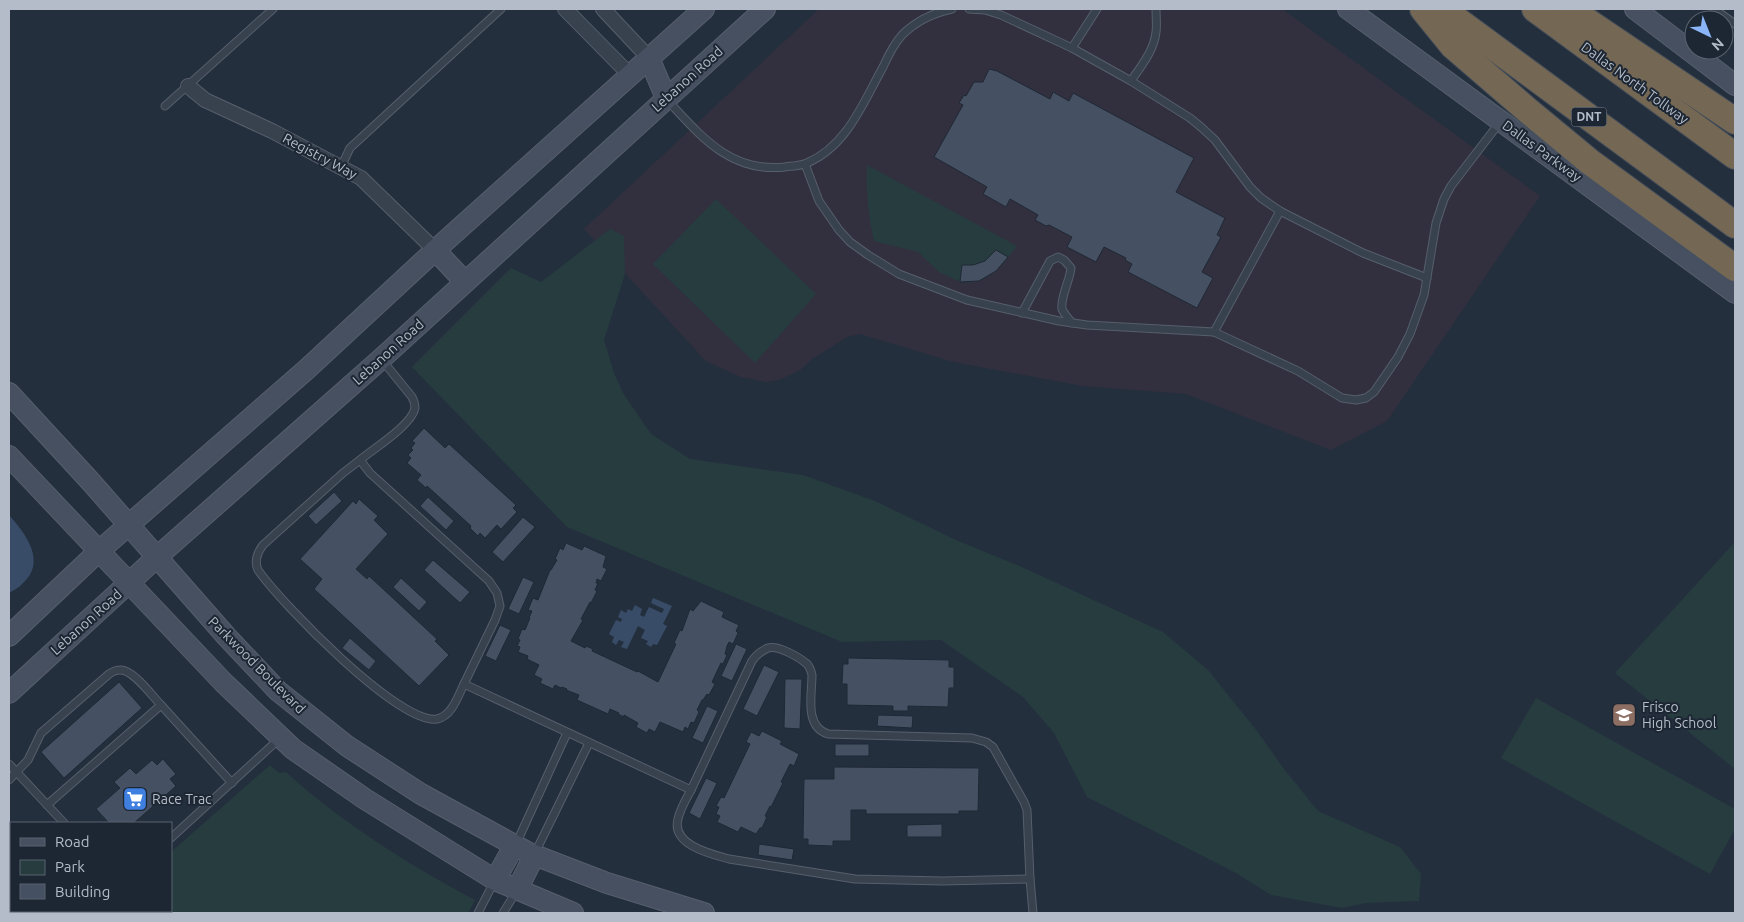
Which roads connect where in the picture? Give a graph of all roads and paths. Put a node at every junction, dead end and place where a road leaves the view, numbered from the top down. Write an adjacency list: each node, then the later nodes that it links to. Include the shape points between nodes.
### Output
1 (273, 9): 24 (lane)
2 (501, 9): 31 (lane, via 350,148)
3 (565, 9): 21 (street)
4 (604, 9): 20 (street)
5 (704, 9): 20 (main road)
6 (765, 9): 25 (main road, Lebanon Road)
7 (952, 9): 30 (lane, via 926,17 901,36 848,130 828,152)
8 (969, 9): 19 (lane, via 1001,15)
9 (1097, 9): 19 (lane)
10 (1156, 9): 22 (lane, via 1157,32 1153,45)
11 (1348, 9): 27 (main road, Dallas Parkway)
12 (1423, 9): 35 (highway, via 1453,46 1590,162)
13 (1442, 9): 33 (highway, DNT)
14 (1535, 9): 29 (highway, Dallas North Tollway)
15 (1569, 9): 28 (highway)
16 (1634, 9): 23 (main road)
17 (1714, 9): 18 (lane)
18 (1735, 24)
19 (1072, 48): 22 (lane)
20 (649, 58): 21 (main road); 25 (main road)
21 (630, 76): 25 (main road); 34 (main road)
22 (1131, 81): 32 (lane, via 1201,127 1260,198)
23 (1735, 85)
24 (188, 86): 26 (lane); 31 (street, Registry Way, via 206,100)
25 (666, 98): 30 (lane, via 702,137 728,156 761,166); 37 (main road, Lebanon Road)
26 (165, 106)
27 (1501, 120): 36 (lane, via 1444,199 1436,223); 38 (main road, Dallas Parkway)
28 (1735, 121)
29 (1735, 156)
30 (805, 164): 39 (lane, via 827,214 850,242 868,255 899,274 932,288)
31 (341, 167): 34 (street, Registry Way, via 361,178)
32 (1280, 211): 36 (lane, via 1363,253); 41 (lane)
33 (1735, 225)
34 (435, 250): 37 (main road); 46 (main road, via 308,369)
35 (1735, 268)
36 (1428, 278): 41 (lane, via 1418,313 1398,357 1374,392 1366,398 1342,398 1298,371)
37 (465, 282): 42 (main road, Lebanon Road)
38 (1735, 293)
39 (1022, 313): 40 (lane); 40 (lane, via 1050,262 1058,258 1071,268 1062,310)
40 (1072, 323): 41 (lane)
41 (1214, 332)
42 (381, 359): 45 (lane, via 412,397 415,409 406,423); 48 (main road, Lebanon Road)
43 (9, 393): 46 (main road, Parkwood Boulevard)
44 (9, 456): 47 (main road)
45 (360, 460): 51 (lane, via 370,473 489,581 497,593 500,606 495,620); 51 (lane, via 263,545 256,557 258,570 320,639 402,707 428,718 444,717)
46 (130, 526): 47 (main road); 48 (main road, Parkwood Boulevard)
47 (99, 551): 49 (main road); 50 (main road)
48 (157, 557): 49 (main road, Lebanon Road); 65 (main road, Parkwood Boulevard, via 227,637 310,718 421,794)
49 (130, 583): 52 (main road, Lebanon Road); 55 (main road)
50 (9, 636)
51 (464, 684): 54 (lane)
52 (9, 693)
53 (161, 705): 58 (lane, via 136,678 119,669 41,733 28,760); 60 (lane); 62 (lane)
54 (567, 733): 56 (lane); 65 (lane)
55 (280, 738): 60 (lane); 68 (main road, via 365,799)
56 (589, 743): 61 (lane); 66 (lane)
57 (9, 764): 58 (lane)
58 (17, 773): 59 (lane); 62 (lane)
59 (9, 780)
60 (232, 784): 64 (lane)
61 (690, 790): 67 (lane, via 677,820 680,836 729,859 855,879); 67 (lane, via 752,661 768,648 775,648 801,659 810,668 812,716 821,732 972,738 992,747 1027,810)
62 (46, 805): 63 (lane)
63 (63, 822)
64 (172, 837)
65 (514, 846): 66 (main road, Parkwood Boulevard); 68 (main road)
66 (534, 856): 69 (main road); 73 (main road, Parkwood Boulevard)
67 (1030, 879): 74 (lane)
68 (495, 880): 69 (main road); 70 (lane)
69 (517, 890): 71 (lane); 72 (main road)
70 (478, 913)
71 (503, 913)
72 (572, 913)
73 (704, 913)
74 (1033, 913)

